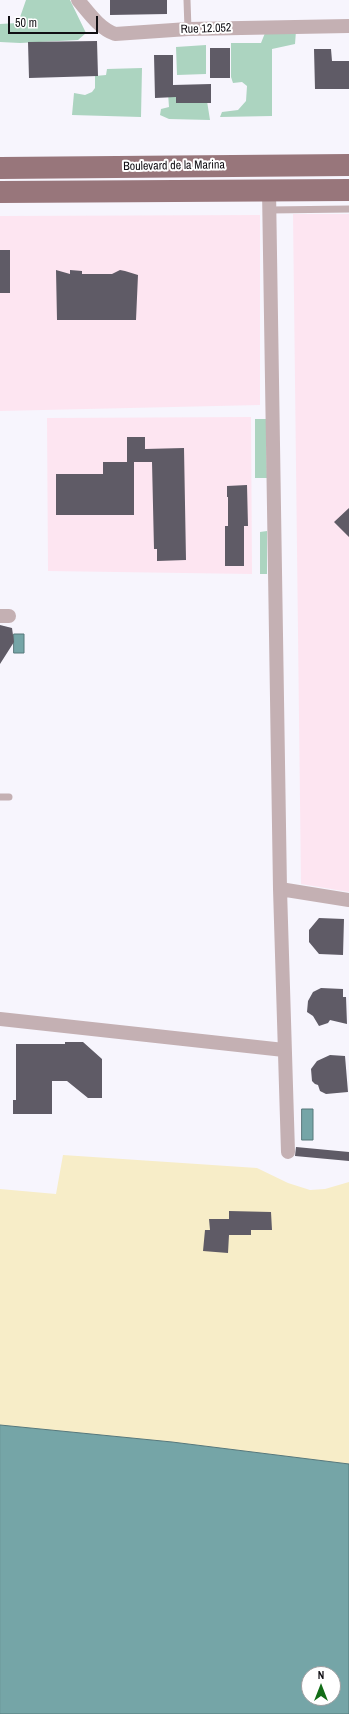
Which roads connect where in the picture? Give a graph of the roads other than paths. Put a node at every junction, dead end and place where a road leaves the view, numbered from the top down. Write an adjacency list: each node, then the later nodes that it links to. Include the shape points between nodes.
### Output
1 (78, 0): 4 (street, Rue 12.052, via 106,31 115,34)
2 (187, 0): 4 (lane)
3 (349, 26): 4 (street, Rue 12.052)
4 (188, 29)
5 (349, 165): 6 (main road, Boulevard de la Marina)
6 (0, 168)
7 (349, 190): 9 (main road, Boulevard de la Marina)
8 (0, 192): 9 (main road, Boulevard de la Marina)
9 (269, 200): 10 (lane); 13 (street)
10 (349, 209)
11 (0, 797): 12 (lane)
12 (9, 797)
13 (280, 889): 14 (street); 16 (street)
14 (349, 900)
15 (0, 1019): 16 (street)
16 (284, 1050): 17 (street)
17 (288, 1152)

